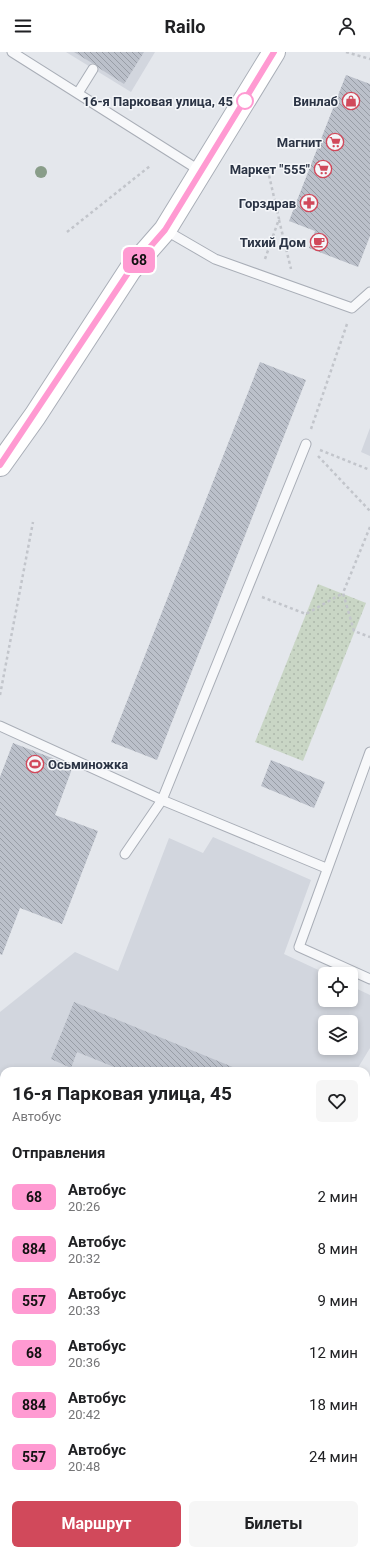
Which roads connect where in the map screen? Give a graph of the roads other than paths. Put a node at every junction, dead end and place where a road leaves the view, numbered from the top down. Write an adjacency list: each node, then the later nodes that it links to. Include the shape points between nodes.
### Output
1 (12, 52): 4 (lane)
2 (274, 52): 5 (main road)
3 (93, 69): 4 (lane)
4 (78, 93): 5 (lane)
5 (202, 172): 6 (main road)
6 (165, 230): 7 (lane, via 215,259 352,308); 9 (main road, via 130,270)
7 (370, 292)
8 (306, 444): 12 (lane)
9 (0, 465)
10 (0, 726): 12 (lane)
11 (370, 752): 14 (lane)
12 (162, 800): 13 (lane); 14 (lane)
13 (124, 854)
14 (326, 868): 15 (lane, via 299,946)
15 (370, 979)

